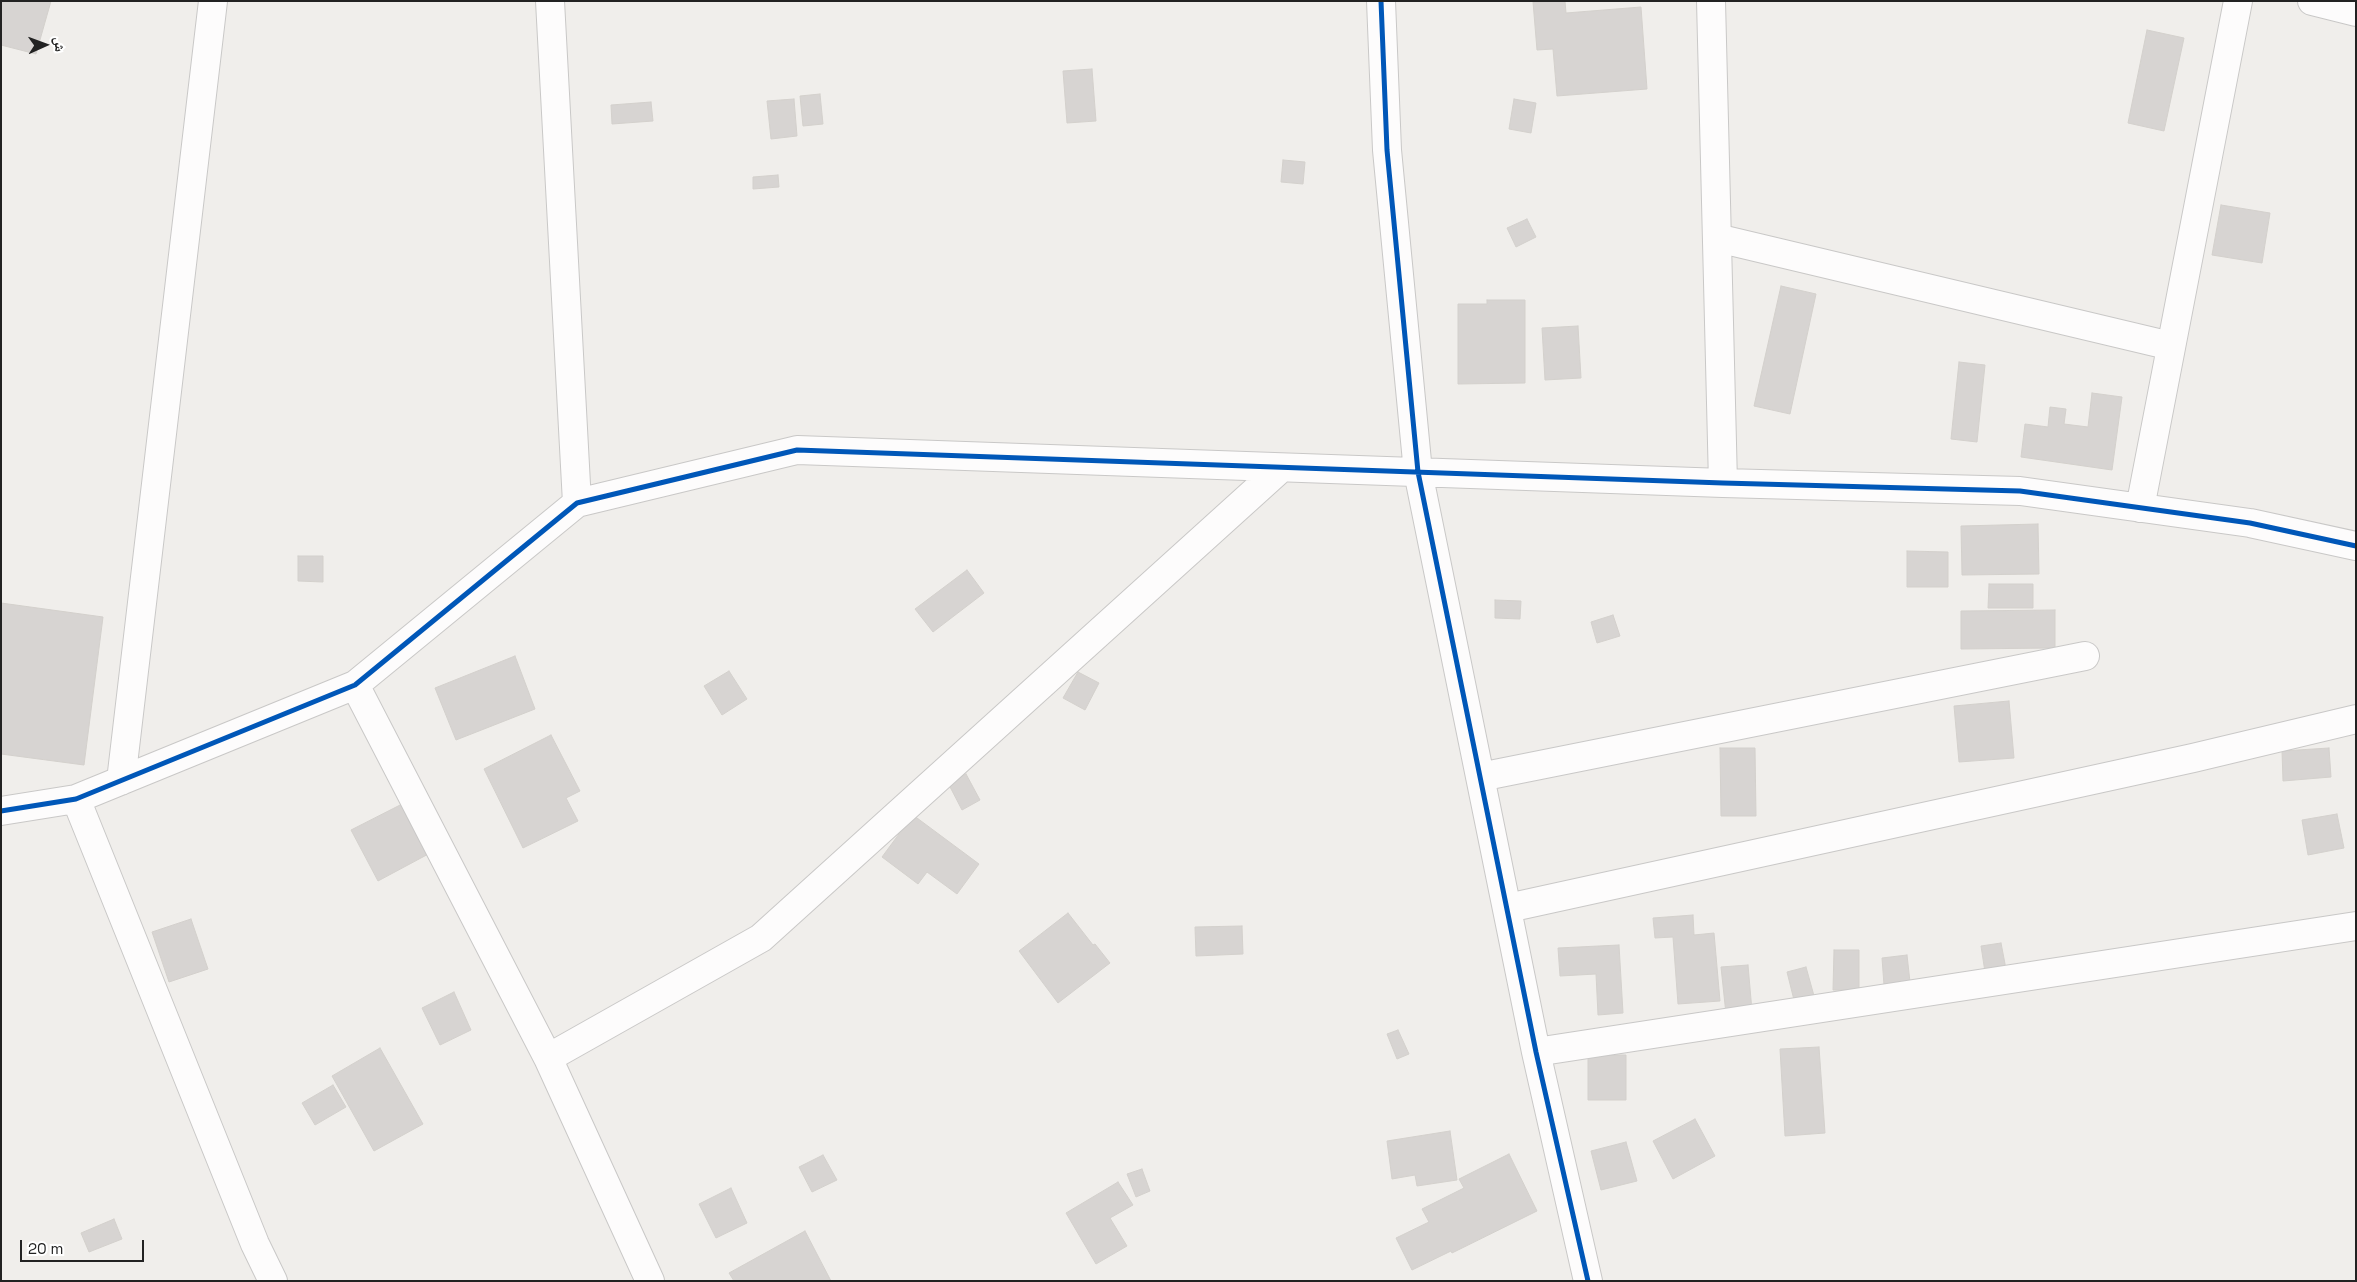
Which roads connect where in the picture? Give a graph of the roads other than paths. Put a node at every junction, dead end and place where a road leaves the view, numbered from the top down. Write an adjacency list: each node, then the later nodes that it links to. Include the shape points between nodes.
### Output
1 (214, 1): 20 (street)
2 (550, 1): 13 (street)
3 (1381, 1): 11 (street, via 1387,150)
4 (1711, 1): 8 (street)
5 (2238, 1): 9 (street)
6 (2312, 1): 7 (street)
7 (2356, 12)
8 (1717, 238): 9 (street); 12 (street)
9 (2171, 346): 14 (street)
10 (1281, 468): 11 (street); 13 (street, via 797,450); 26 (street, via 761,938)
11 (1418, 472): 12 (street); 19 (street)
12 (1723, 483): 14 (street, via 2020,491)
13 (577, 503): 17 (street)
14 (2140, 508): 15 (street, via 2250,523)
15 (2356, 546)
16 (2085, 656): 19 (street)
17 (355, 685): 20 (street); 26 (street)
18 (2356, 719): 23 (street, via 2193,758)
19 (1480, 777): 23 (street)
20 (121, 781): 21 (street)
21 (76, 799): 22 (street); 27 (street, via 255,1244)
22 (1, 811)
23 (1508, 908): 25 (street)
24 (2356, 926): 25 (street)
25 (1536, 1052): 29 (street)
26 (548, 1058): 28 (street)
27 (273, 1281)
28 (650, 1281)
29 (1588, 1281)

